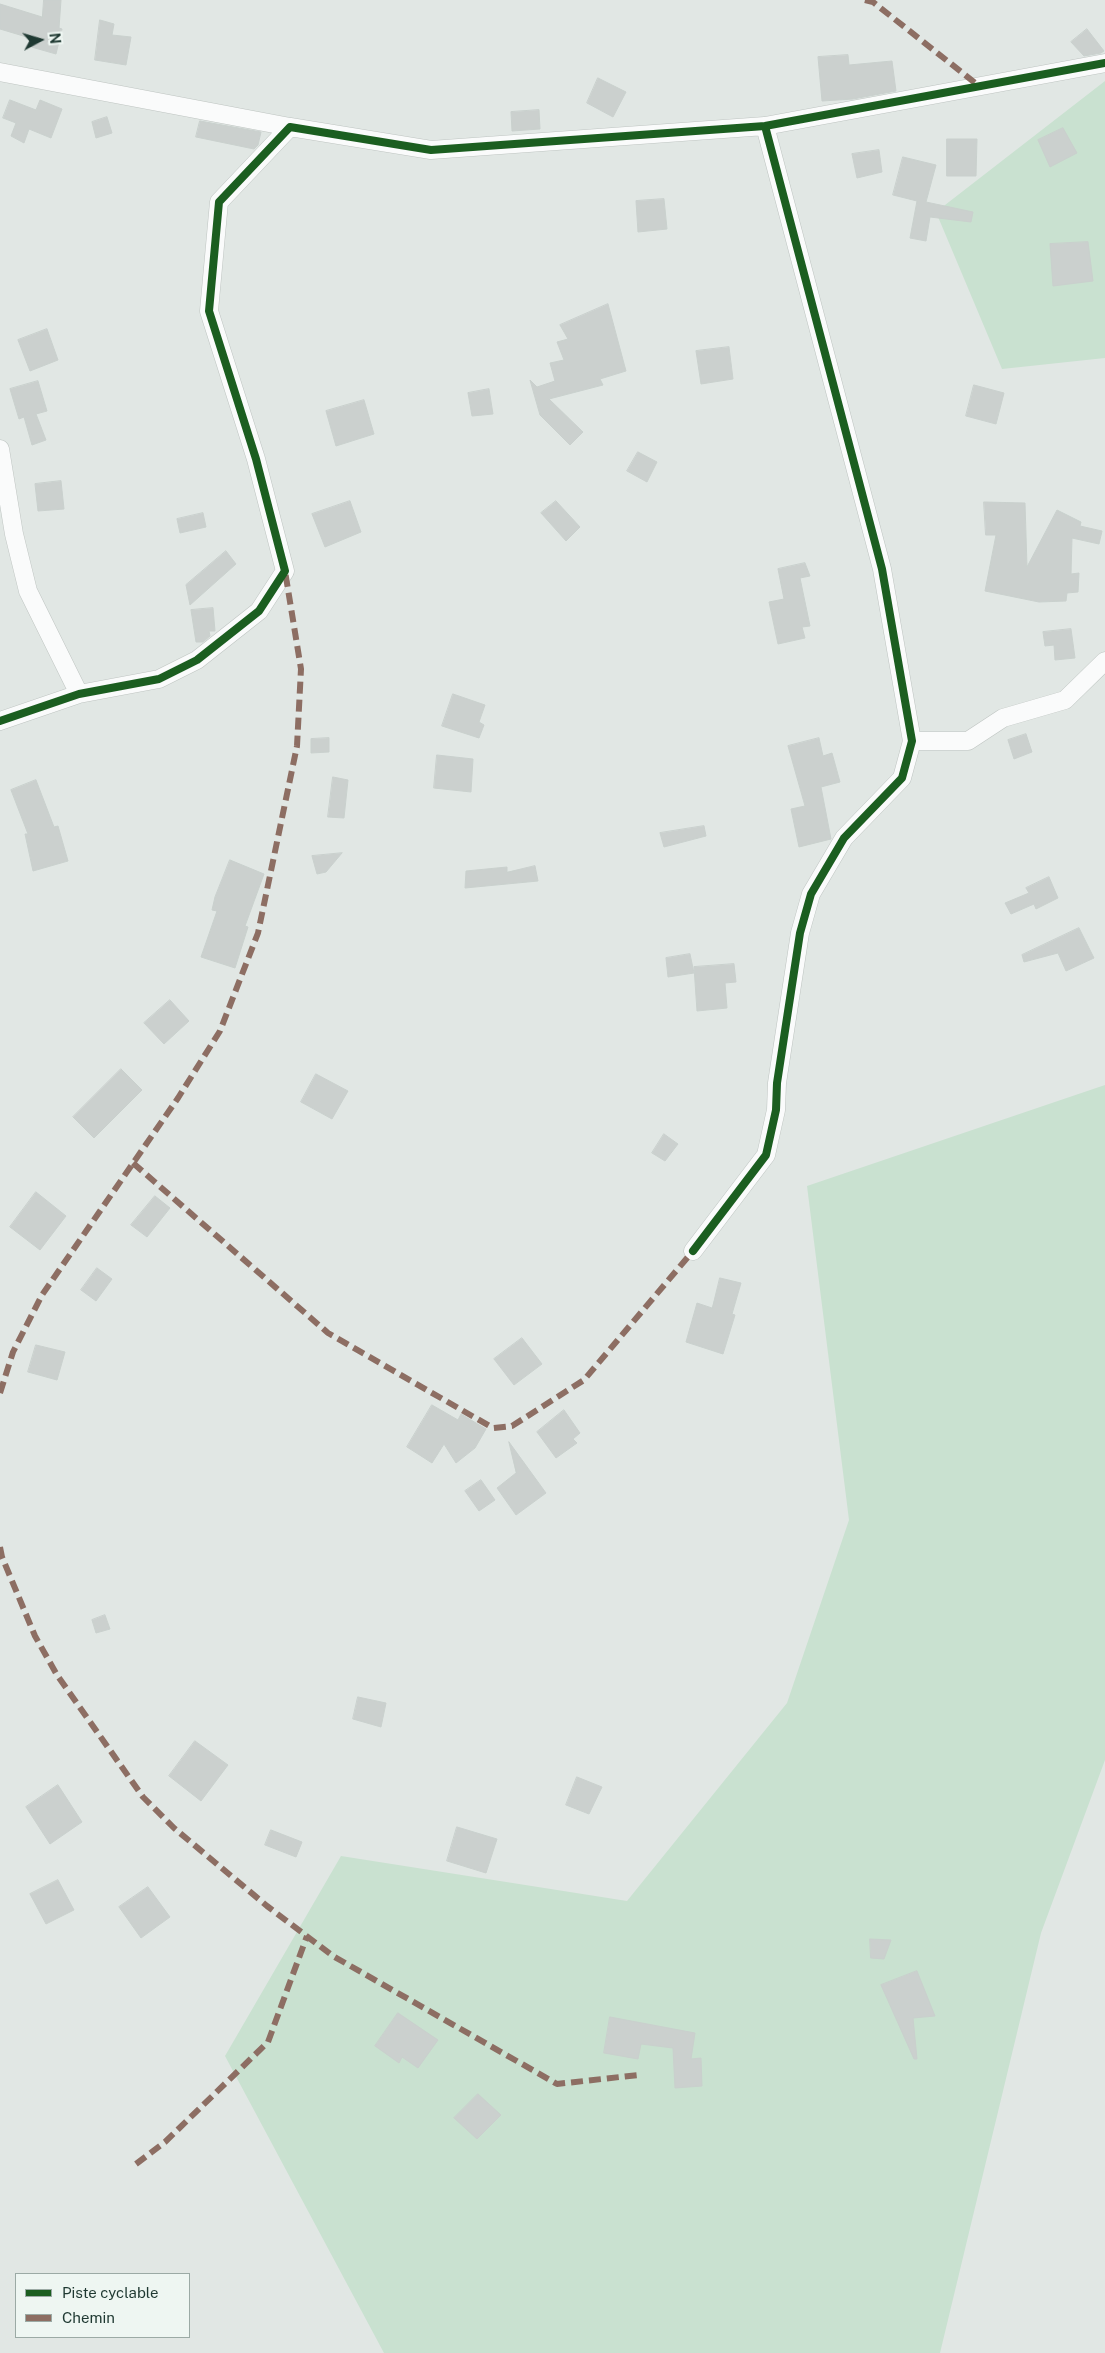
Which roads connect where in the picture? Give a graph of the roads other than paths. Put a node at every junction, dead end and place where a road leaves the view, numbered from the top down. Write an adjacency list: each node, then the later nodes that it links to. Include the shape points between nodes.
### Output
1 (1105, 63): 3 (street)
2 (0, 72): 4 (street)
3 (765, 126): 4 (street, via 431,150); 9 (street, via 882,569)
4 (290, 127): 7 (street, via 219,202 209,311 256,459 285,571 259,611 197,660 159,679)
5 (0, 448): 7 (street, via 14,534 28,591)
6 (1105, 661): 9 (street, via 1065,700 1003,718 968,741)
7 (79, 694): 8 (street)
8 (0, 721)
9 (912, 741): 10 (street, via 902,778 844,838 811,894 800,933 777,1083 776,1110 766,1155)
10 (693, 1250)

